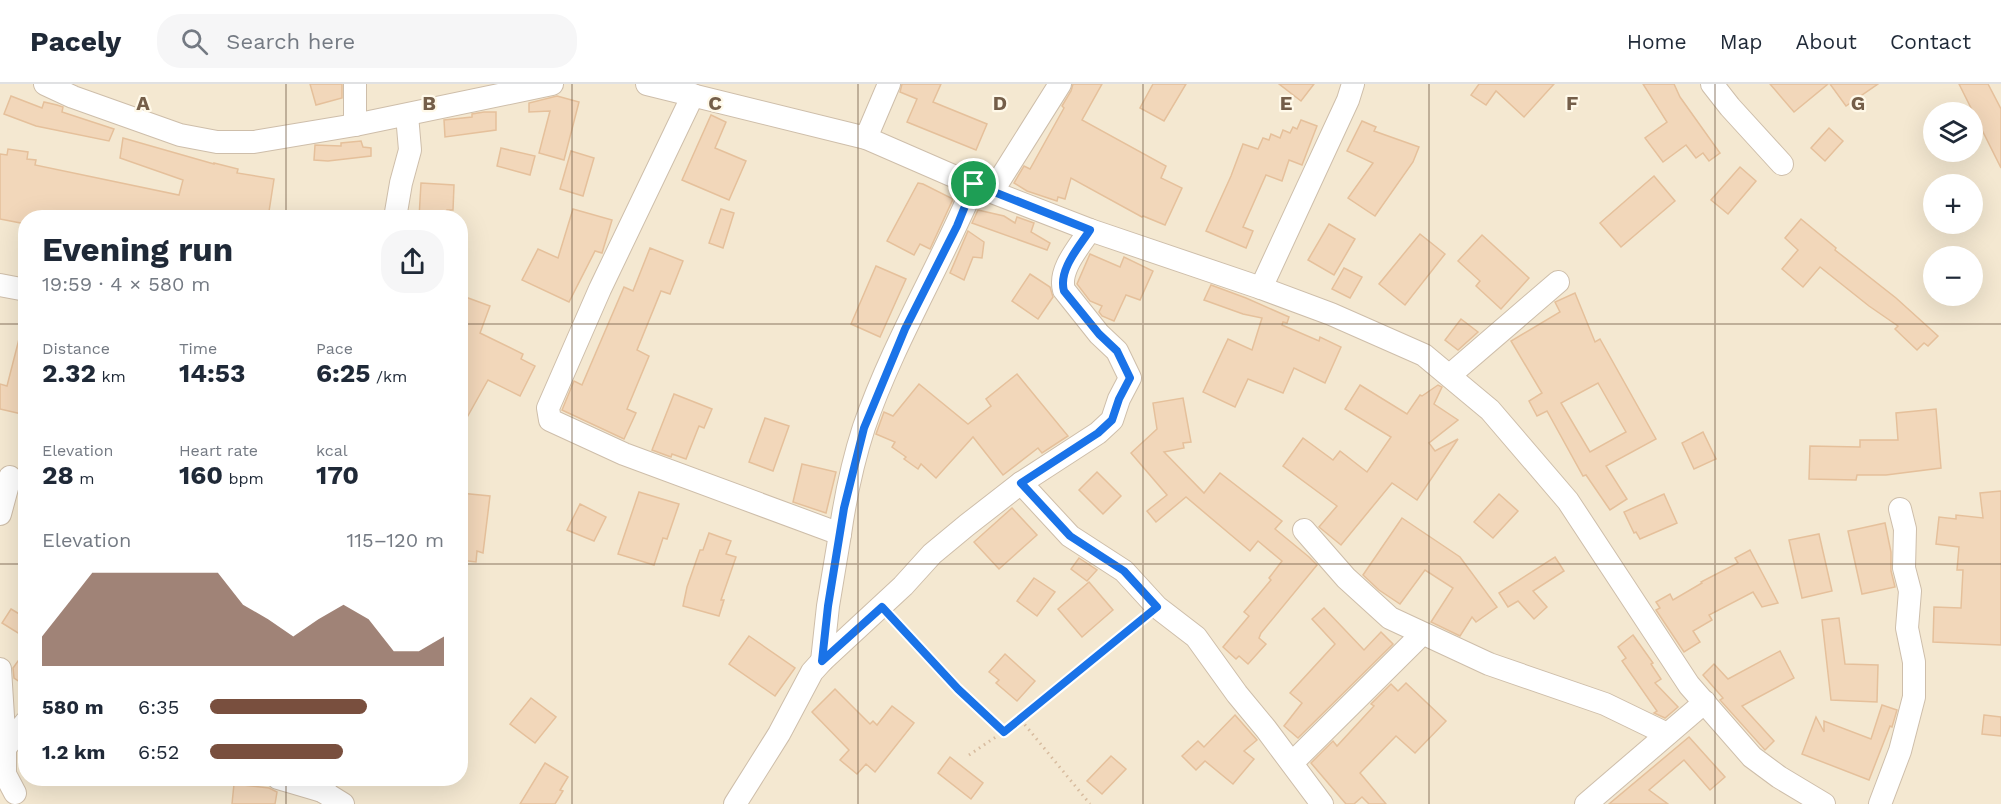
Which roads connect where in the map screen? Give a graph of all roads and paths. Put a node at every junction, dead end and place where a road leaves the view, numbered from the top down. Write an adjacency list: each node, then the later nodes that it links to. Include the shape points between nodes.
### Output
1 (355, 84): 11 (street)
2 (552, 84): 10 (street)
3 (647, 84): 9 (street)
4 (888, 84): 12 (street)
5 (1060, 84): 14 (street)
6 (1353, 84): 20 (street)
7 (1712, 84): 13 (street)
8 (54, 86): 11 (street, via 180,135 217,142 254,142)
9 (693, 95): 12 (street); 27 (street, via 595,300 548,408 550,420 624,454)
10 (407, 115): 11 (street); 15 (street, via 410,150)
11 (355, 125)
12 (866, 138): 14 (street)
13 (1782, 164)
14 (983, 188): 16 (street); 27 (street, via 957,226 905,329 864,428)
15 (396, 210)
16 (1090, 230): 20 (street); 23 (street, via 1064,272 1062,284 1099,334 1117,351 1130,378 1112,420)
17 (1558, 282): 21 (street)
18 (0, 285): 19 (street)
19 (18, 288)
20 (1261, 288): 21 (street, via 1424,355)
21 (1450, 375): 33 (street, via 1490,410 1568,501 1689,685)
22 (12, 475): 25 (street)
23 (1021, 483): 28 (street, via 932,554); 29 (street, via 1070,536 1124,571)
24 (1900, 509): 49 (street, via 1905,529 1904,568 1910,591 1907,628 1914,662 1914,697 1900,751)
25 (0, 514)
26 (1304, 530): 30 (street, via 1346,578 1389,618)
27 (840, 534): 31 (street)
28 (882, 607): 31 (street); 36 (path)
29 (1157, 607): 34 (path); 40 (street, via 1196,637)
30 (1422, 634): 37 (street, via 1490,664 1605,704); 40 (street)
31 (822, 661): 44 (street)
32 (0, 669): 38 (street)
33 (1705, 702): 37 (street); 48 (street, via 1752,757)
34 (1021, 720): 36 (path); 45 (path)
35 (18, 731): 38 (street)
36 (1004, 732): 39 (path)
37 (1667, 734): 47 (street)
38 (2, 749): 42 (street)
39 (969, 755)
40 (1292, 763): 46 (street)
41 (326, 786): 43 (street)
42 (9, 793)
43 (343, 804)
44 (735, 804)
45 (1090, 804)
46 (1322, 804)
47 (1586, 804)
48 (1824, 804)
49 (1880, 804)

